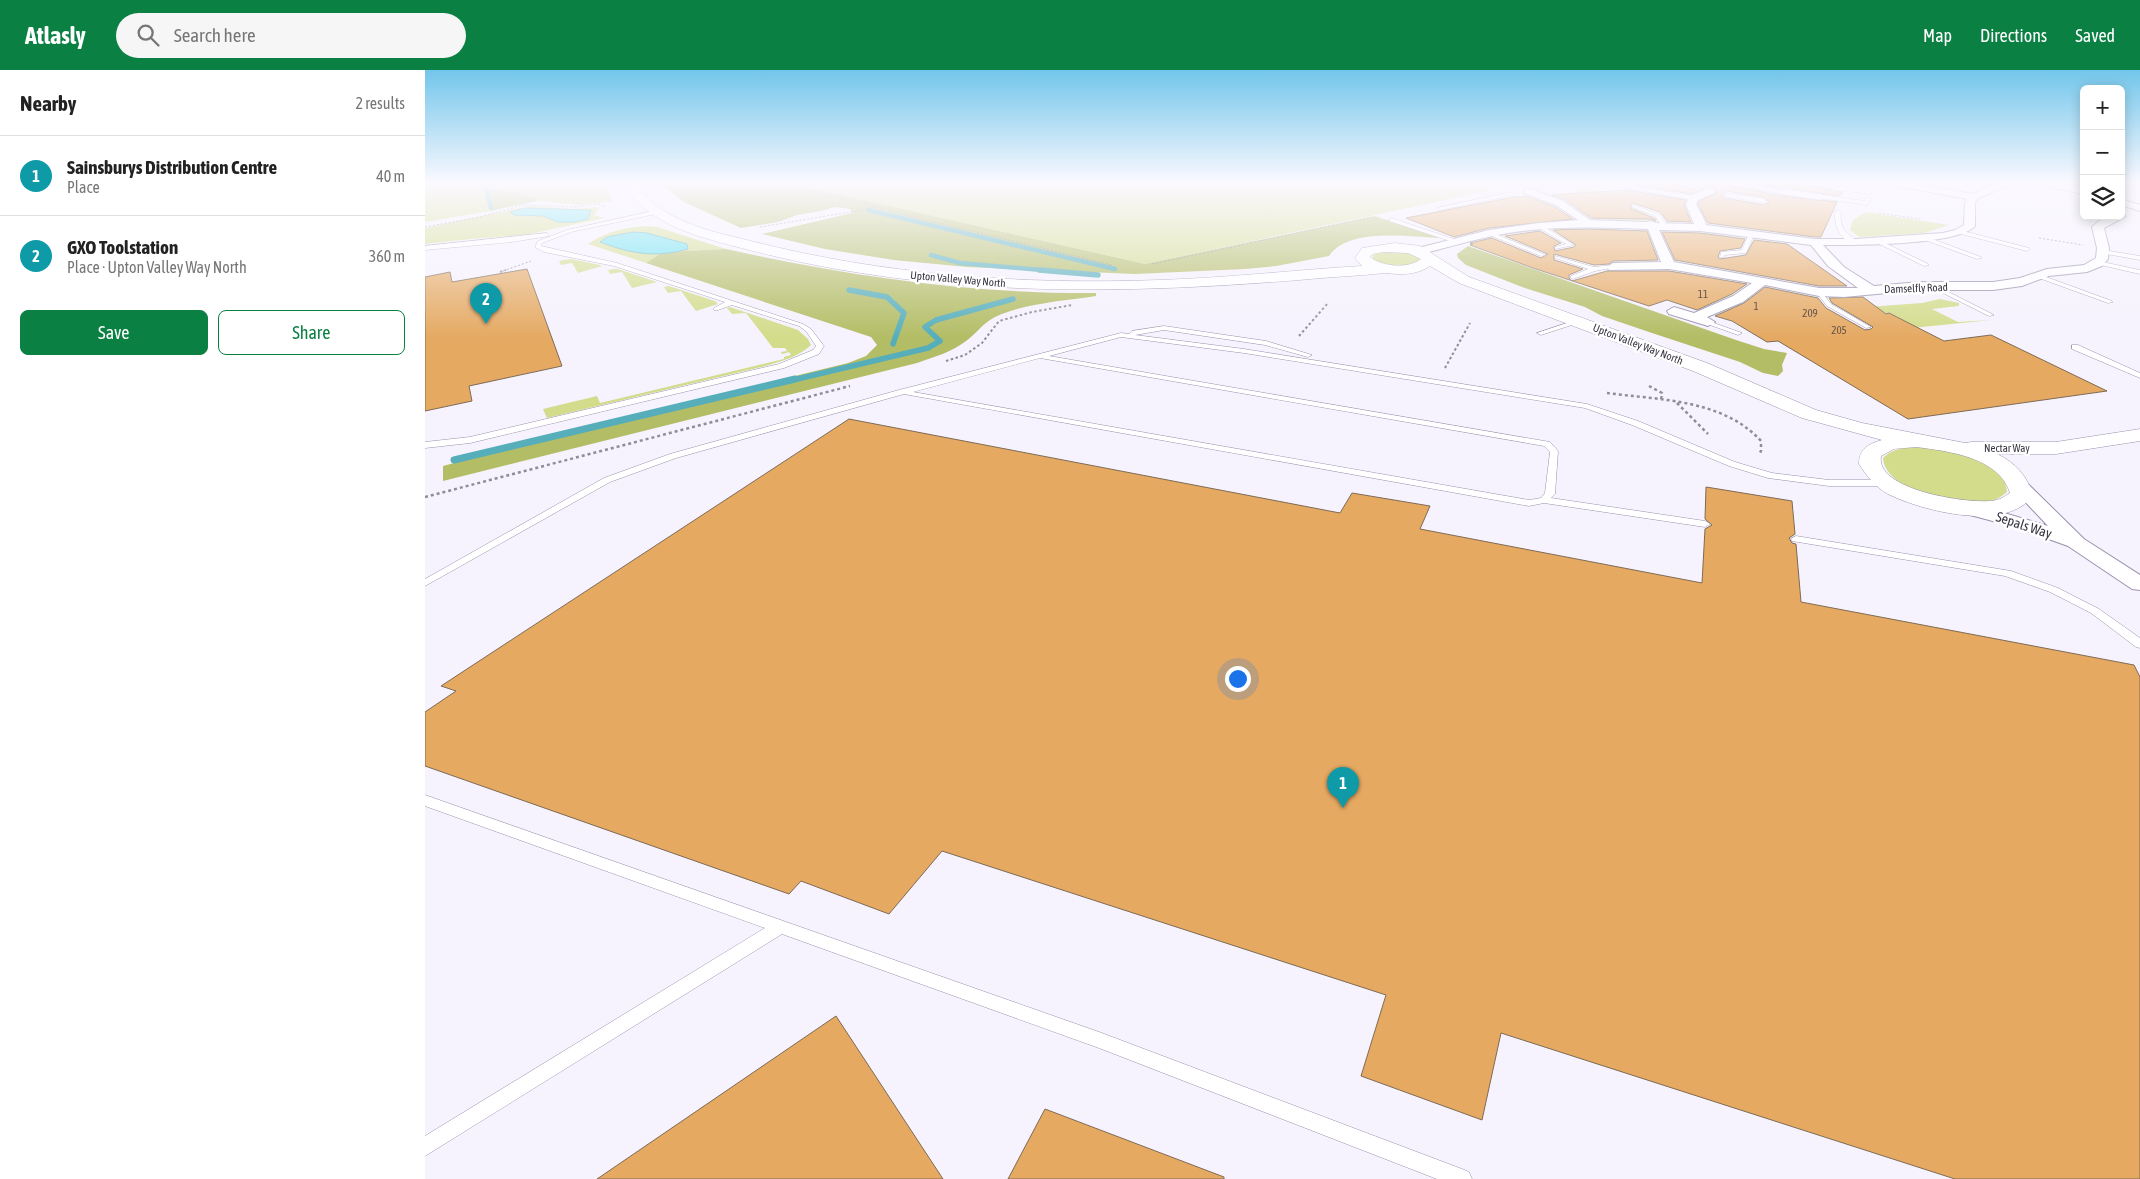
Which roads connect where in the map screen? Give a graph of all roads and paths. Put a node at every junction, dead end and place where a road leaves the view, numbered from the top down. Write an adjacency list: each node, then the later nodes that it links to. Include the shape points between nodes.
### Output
1 (545, 235): 22 (lane)
2 (559, 235): 25 (lane, via 540,242 538,247)
3 (711, 235): 45 (street, Upton Valley Way North, via 810,260 906,275 986,282 1073,286 1160,284)
4 (990, 235): 38 (path)
5 (1289, 235): 35 (path)
6 (1436, 235): 17 (lane)
7 (1482, 235): 17 (street)
8 (1493, 235): 27 (lane)
9 (1553, 235): 21 (lane, via 1571,246)
10 (1656, 235): 36 (street)
11 (1751, 235): 19 (street); 28 (lane, via 1743,252 1723,253)
12 (1844, 235): 20 (lane)
13 (1943, 235): 16 (street)
14 (1970, 235): 23 (lane)
15 (2100, 235): 31 (street)
16 (1924, 238): 18 (street); 30 (lane)
17 (1455, 241): 26 (street)
18 (1877, 241): 20 (street); 37 (lane)
19 (1815, 242): 20 (street); 53 (street, via 1839,271)
20 (1855, 242)
21 (1557, 248)
22 (425, 249)
23 (2027, 249)
24 (1363, 254): 26 (street, Upton Valley Way North, via 1384,248 1404,248); 40 (street, via 1364,262); 45 (street, Upton Valley Way North)
25 (567, 255): 33 (lane); 34 (lane)
26 (1423, 255): 42 (street, via 1424,265); 48 (street, Upton Valley Way North)
27 (1543, 255)
28 (1722, 256)
29 (1557, 257): 41 (lane, Damselfly Road)
30 (1979, 258)
31 (2101, 258): 32 (lane); 44 (lane); 47 (street, Damselfly Road, via 2087,268)
32 (2140, 258)
33 (552, 260)
34 (615, 264): 43 (lane); 49 (lane)
35 (1148, 265)
36 (1669, 265): 39 (street, Damselfly Road); 50 (street, Damselfly Road)
37 (1927, 265)
38 (1119, 267)
39 (1613, 267): 41 (lane, Damselfly Road)
40 (1385, 269): 42 (street); 45 (street, Upton Valley Way North)
41 (1594, 269): 46 (lane)
42 (1401, 270): 48 (street, Upton Valley Way North)
43 (597, 271)
44 (2140, 272)
45 (1308, 273)
46 (1573, 276)
47 (2038, 276): 51 (street, Damselfly Road, via 1993,286); 56 (lane)
48 (1464, 280): 62 (street, Upton Valley Way North)
49 (668, 281): 52 (lane); 55 (lane)
50 (1761, 282): 54 (street, Damselfly Road); 61 (street, via 1738,299)
51 (1933, 286): 53 (street, Damselfly Road); 60 (lane)
52 (654, 287)
53 (1871, 290): 54 (street, Damselfly Road)
54 (1819, 292): 65 (lane, via 1829,305)
55 (732, 302): 58 (lane); 82 (lane, via 801,325 809,330 820,346 806,358 781,366 470,440)
56 (2110, 302)
57 (1075, 305): 71 (path, via 999,321 982,342 965,355)
58 (716, 309)
59 (1674, 311): 61 (street)
60 (1991, 315)
61 (1694, 318): 64 (street)
62 (1579, 321): 66 (lane); 79 (street, Upton Valley Way North)
63 (1470, 323): 72 (path)
64 (1711, 324): 67 (lane)
65 (1868, 327)
66 (1541, 333)
67 (1738, 333)
68 (1121, 335): 70 (lane); 74 (lane); 74 (lane, via 1164,328 1266,343 1310,356 1415,370)
69 (2075, 347): 73 (lane)
70 (1038, 356): 77 (lane); 89 (lane, via 1547,444 1554,451 1550,494)
71 (946, 361)
72 (1443, 370)
73 (2140, 376)
74 (1429, 380): 87 (lane, via 1587,406 1732,464 1771,476 1829,483)
75 (852, 386): 88 (path)
76 (1649, 386): 78 (path, via 1663,393)
77 (903, 392): 89 (lane, via 1529,503); 94 (lane, via 673,456 607,480)
78 (1661, 401)
79 (1809, 414): 81 (street, Upton Valley Way North); 85 (street, Upton Valley Way North)
80 (2140, 435): 84 (street, Nectar Way)
81 (1916, 441): 83 (street); 85 (street, via 1880,446 1871,453)
82 (425, 445)
83 (1958, 448): 84 (street, Nectar Way); 86 (street, via 1991,460)
84 (2056, 448): 86 (street, Nectar Way, via 2024,463)
85 (1871, 457): 87 (street, via 1869,462 1873,470)
86 (2017, 481): 90 (street, Nectar Way, via 2022,495 2017,502 2005,507); 93 (street, Sepals Way)
87 (1887, 483): 90 (street, Nectar Way, via 1923,500)
88 (425, 497)
89 (1544, 500): 91 (lane)
90 (1970, 509): 93 (street, Sepals Way)
91 (1705, 524)
92 (1796, 539): 96 (lane, via 2007,573 2054,590 2095,611)
93 (2077, 543): 95 (street, Sepals Way)
94 (425, 583)
95 (2140, 584)
96 (2140, 644)
97 (425, 800): 98 (lane)
98 (778, 928): 99 (lane); 100 (lane, via 1099,1040)
99 (425, 1147)
100 (1462, 1179)

